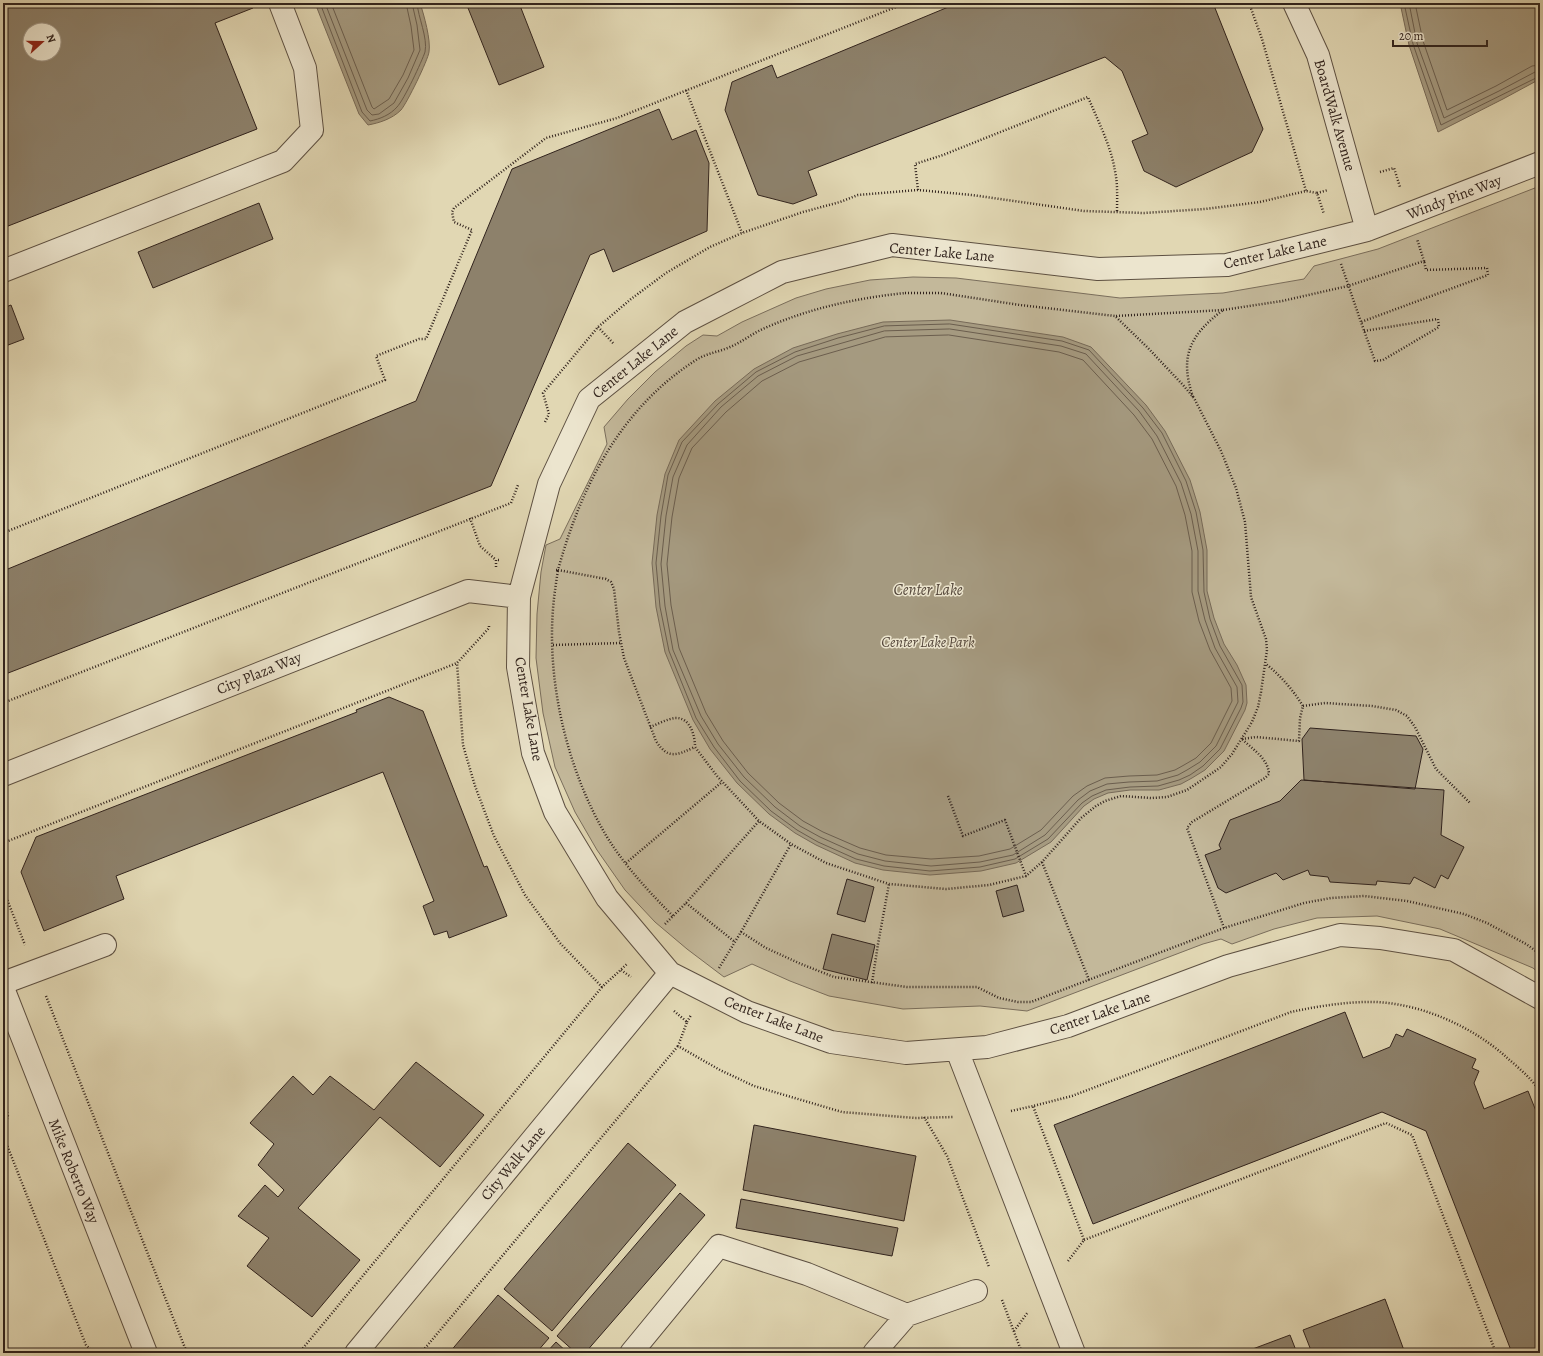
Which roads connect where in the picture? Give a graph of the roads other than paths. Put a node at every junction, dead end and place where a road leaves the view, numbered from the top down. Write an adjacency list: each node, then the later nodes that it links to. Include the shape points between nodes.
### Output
1 (280, 3): 5 (street, via 305,68 312,130 283,161)
2 (1294, 3): 4 (street, BoardWalk Avenue, via 1318,55)
3 (1540, 163): 4 (street, Windy Pine Way)
4 (1367, 230): 6 (street, Center Lake Lane, via 1227,265 1098,269 892,245 782,272 685,322 589,399 549,484)
5 (3, 271)
6 (519, 597): 7 (street, City Plaza Way, via 468,591); 9 (street, Center Lake Lane, via 518,667 533,753 555,812 607,898)
7 (3, 775)
8 (105, 945): 10 (street)
9 (670, 973): 13 (street, Center Lake Lane, via 747,1012 831,1042 906,1053); 17 (street, City Walk Lane)
10 (3, 983)
11 (3, 988): 16 (street, Mike Roberto Way)
12 (1540, 998): 13 (street, Center Lake Lane, via 1454,950 1380,938 1340,935 1228,966 1068,1026 987,1047)
13 (957, 1050): 20 (street)
14 (976, 1291): 15 (street)
15 (907, 1315): 18 (street, via 807,1274 719,1246); 19 (street)
16 (146, 1353)
17 (356, 1353)
18 (631, 1353)
19 (874, 1353)
20 (1074, 1353)

